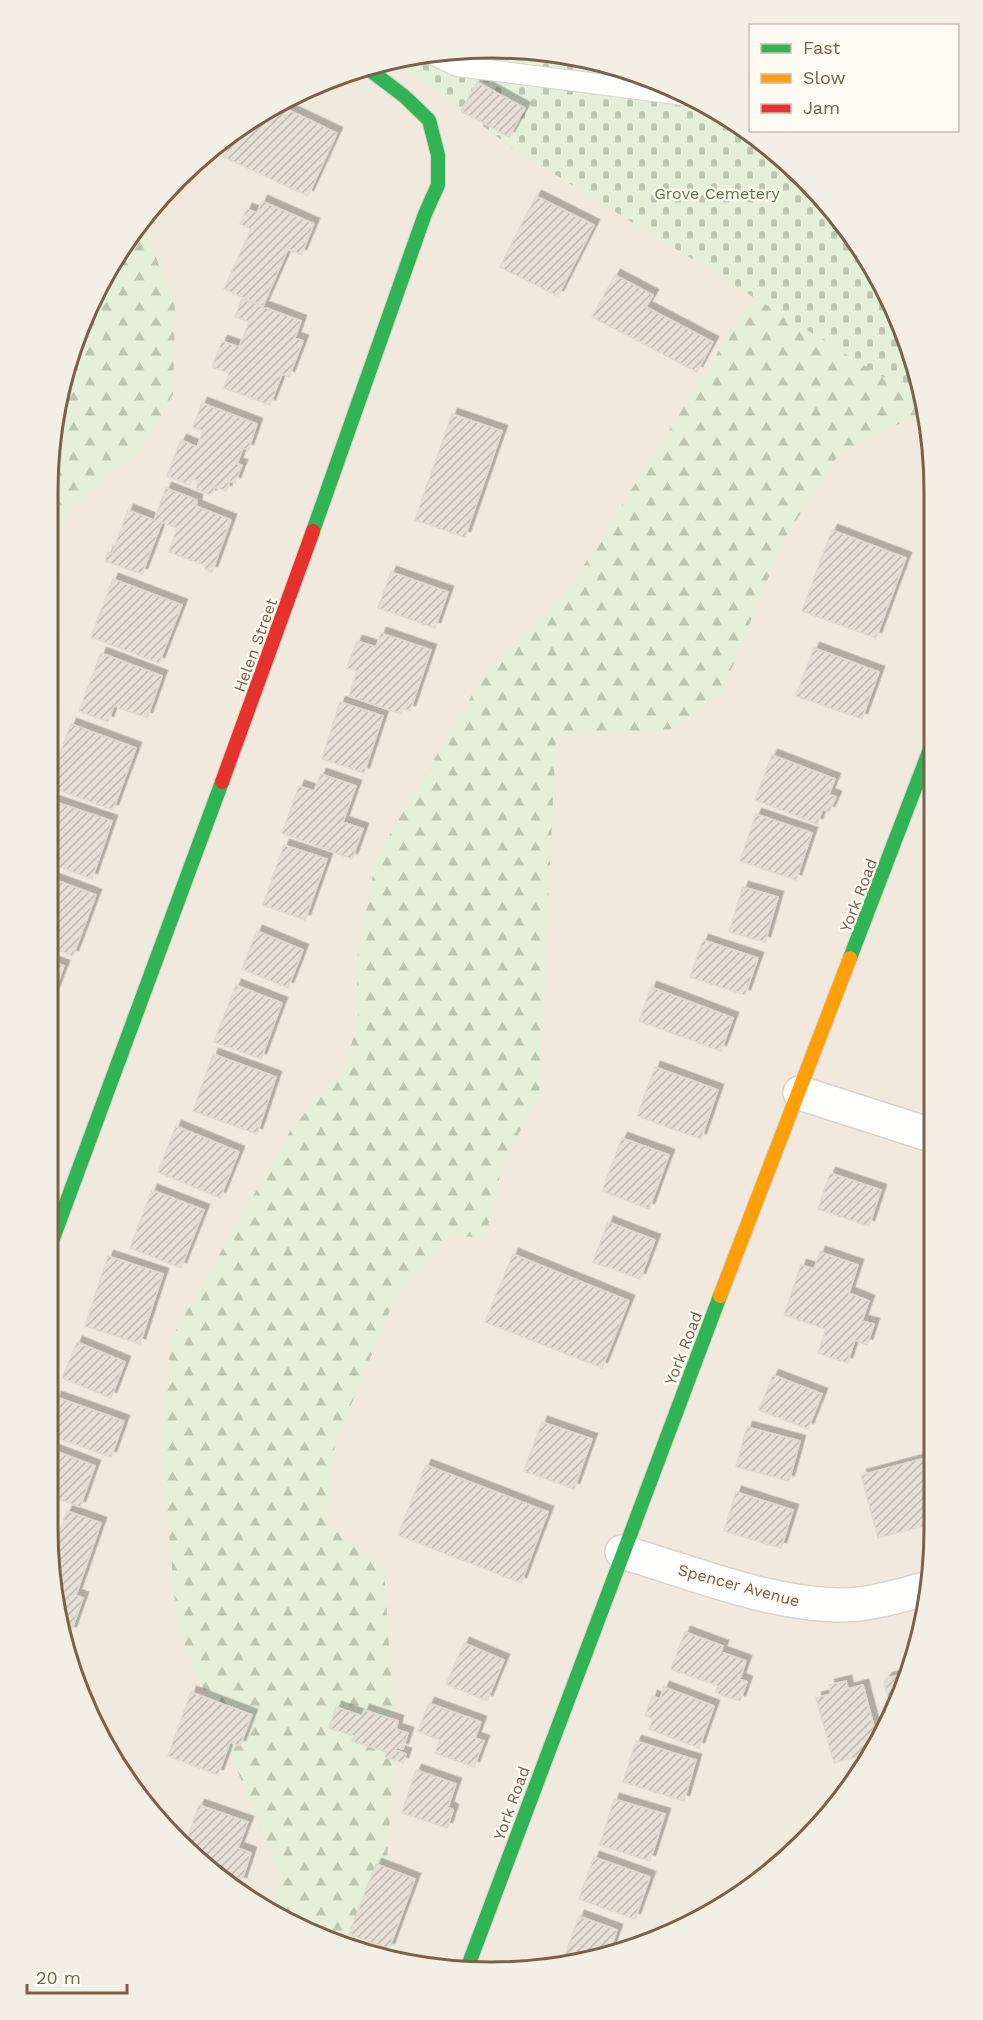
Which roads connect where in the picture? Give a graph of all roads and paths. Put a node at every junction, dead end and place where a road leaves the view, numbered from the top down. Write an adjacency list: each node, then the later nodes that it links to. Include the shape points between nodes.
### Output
1 (447, 61): 3 (lane, via 458,66)
2 (375, 74): 7 (street, Helen Street, via 429,120 438,155 438,185)
3 (659, 92)
4 (924, 765): 5 (street, York Road)
5 (800, 1093): 6 (street); 8 (street, York Road)
6 (924, 1133)
7 (58, 1225)
8 (622, 1552): 9 (street, Spencer Avenue, via 789,1601 837,1605); 10 (street, York Road)
9 (920, 1590)
10 (470, 1961)

